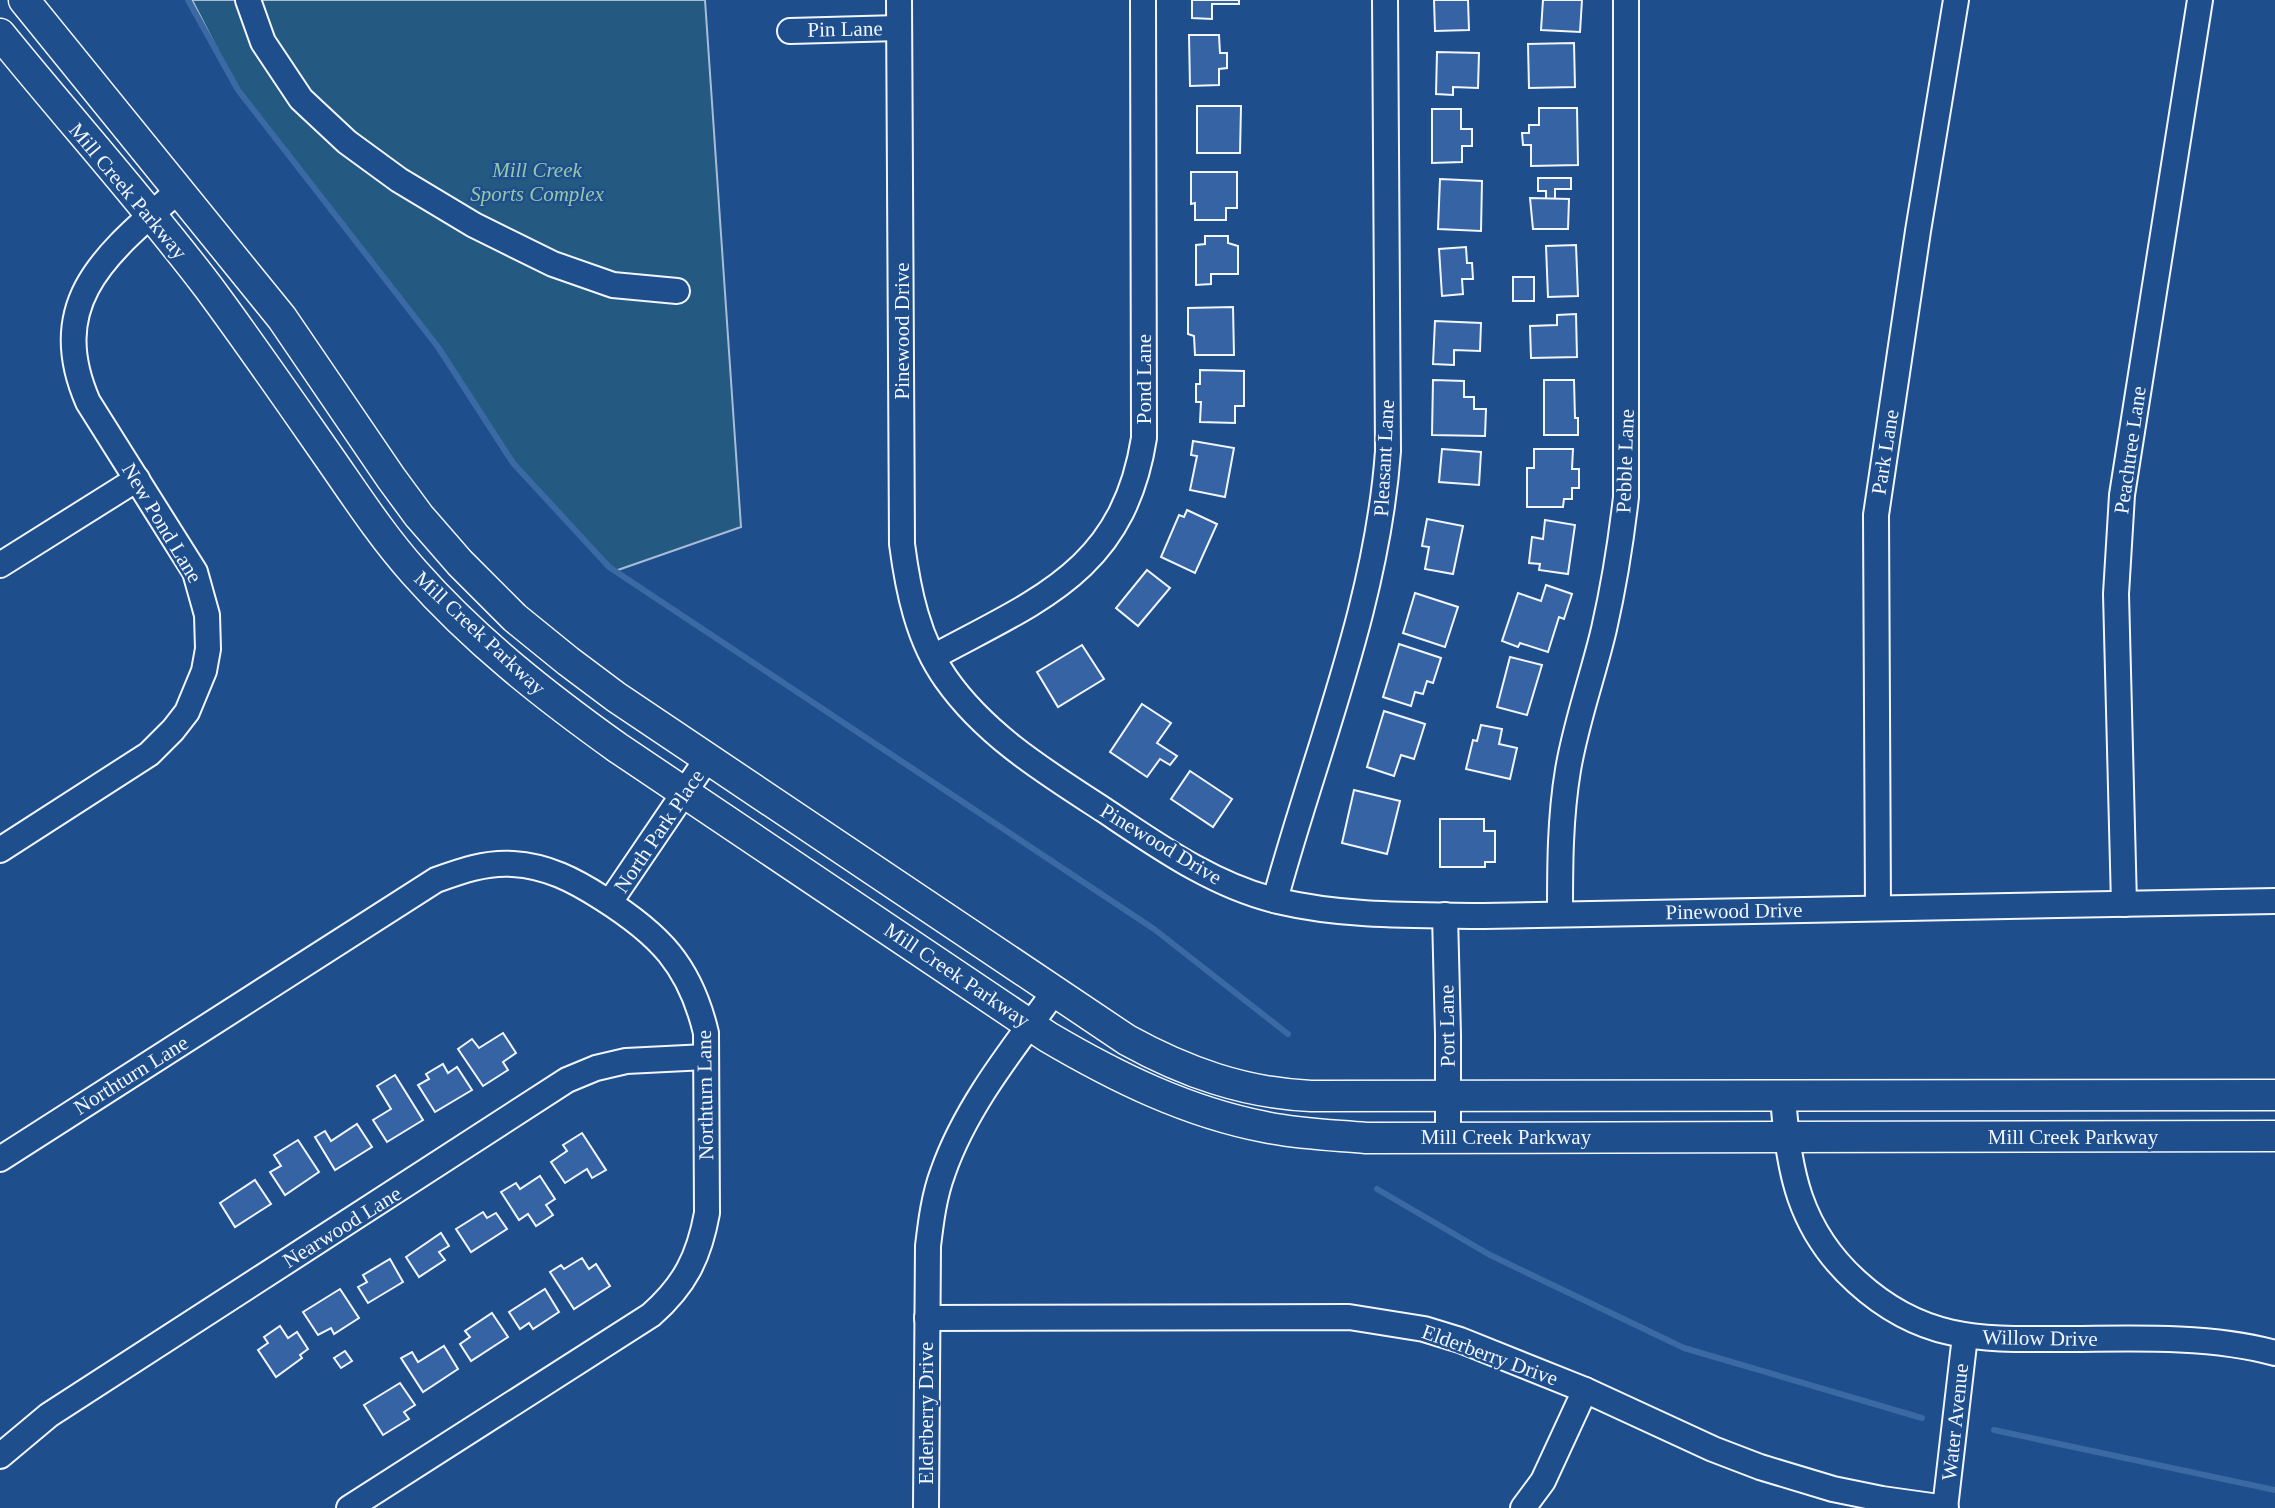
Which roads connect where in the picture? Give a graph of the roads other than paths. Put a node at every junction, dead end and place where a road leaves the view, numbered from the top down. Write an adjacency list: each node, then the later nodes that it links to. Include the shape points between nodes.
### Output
1 (24, 0): 12 (main road, Mill Creek Parkway)
2 (248, 0): 14 (street, via 263,42 301,99 347,142 399,180 474,225 553,264 613,285)
3 (899, 0): 9 (street, Pinewood Drive)
4 (1143, 0): 17 (street, Pond Lane, via 1144,438 1131,491 1117,521 1077,572 1052,592)
5 (1385, 0): 21 (street, Pleasant Lane, via 1385,493 1370,576)
6 (1626, 0): 26 (street, Pebble Lane, via 1626,496 1604,631 1569,767)
7 (1956, 0): 25 (street, Park Lane, via 1875,515)
8 (2200, 0): 24 (street, Peachtree Lane, via 2122,495 2116,594)
9 (899, 28): 10 (street, Pin Lane); 17 (street, Pinewood Drive, via 902,544 915,613)
10 (790, 31)
11 (0, 34): 13 (main road, Mill Creek Parkway)
12 (180, 189): 13 (street, New Pond Lane); 18 (main road, Mill Creek Parkway, via 282,318 391,478 460,563 515,618 568,661)
13 (150, 216): 15 (street, New Pond Lane, via 98,266 81,302 74,342 88,402); 19 (main road, Mill Creek Parkway, via 258,354 374,523 456,617 550,699)
14 (677, 291)
15 (137, 479): 16 (street); 20 (street, New Pond Lane, via 190,562 203,593 208,649 197,692 187,712 149,754)
16 (0, 565)
17 (933, 657): 21 (street, Pinewood Drive, via 969,709 1060,782 1199,870)
18 (707, 759): 19 (street, North Park Place); 28 (main road, Mill Creek Parkway)
19 (685, 792): 23 (street, North Park Place); 29 (main road, Mill Creek Parkway)
20 (0, 850)
21 (1275, 900): 27 (street, Pinewood Drive, via 1352,914)
22 (2275, 901): 24 (street, Pinewood Drive)
23 (610, 902): 30 (street, Northturn Lane, via 644,925 673,956 701,1012); 37 (street, Northturn Lane, via 565,876 513,864 489,864 436,880)
24 (2124, 904): 25 (street, Pinewood Drive)
25 (1878, 908): 26 (street, Pinewood Drive)
26 (1560, 914): 27 (street, Pinewood Drive)
27 (1445, 915): 33 (street, Port Lane)
28 (1055, 991): 29 (street, Elderberry Drive); 33 (main road, Mill Creek Parkway, via 1127,1040 1224,1082 1293,1095)
29 (1030, 1024): 35 (main road, Mill Creek Parkway, via 1144,1088 1245,1123 1366,1138); 38 (street, Elderberry Drive, via 963,1129 942,1174 928,1246)
30 (706, 1057): 42 (street, Nearwood Lane, via 626,1060 567,1080 49,1415); 43 (street, Northturn Lane, via 707,1213 694,1261 666,1302)
31 (2275, 1095): 32 (main road, Mill Creek Parkway)
32 (1783, 1096): 33 (main road, Mill Creek Parkway); 36 (street, Willow Drive)
33 (1448, 1097): 35 (street, Port Lane)
34 (2275, 1136): 36 (main road, Mill Creek Parkway)
35 (1448, 1137): 36 (main road, Mill Creek Parkway)
36 (1786, 1138): 39 (street, Willow Drive, via 1809,1222 1843,1270 1889,1307 1920,1323)
37 (0, 1159)
38 (927, 1318): 41 (street, Elderberry Drive, via 1349,1317 1460,1340); 44 (street, Elderberry Drive)
39 (1965, 1336): 40 (street, Willow Drive, via 2211,1342); 46 (street, Water Avenue)
40 (2275, 1353)
41 (1585, 1390): 45 (street, via 1543,1481); 46 (street, Elderberry Drive, via 1760,1467 1833,1489)
42 (0, 1456)
43 (356, 1506)
44 (926, 1508)
45 (1523, 1508)
46 (1946, 1508)

